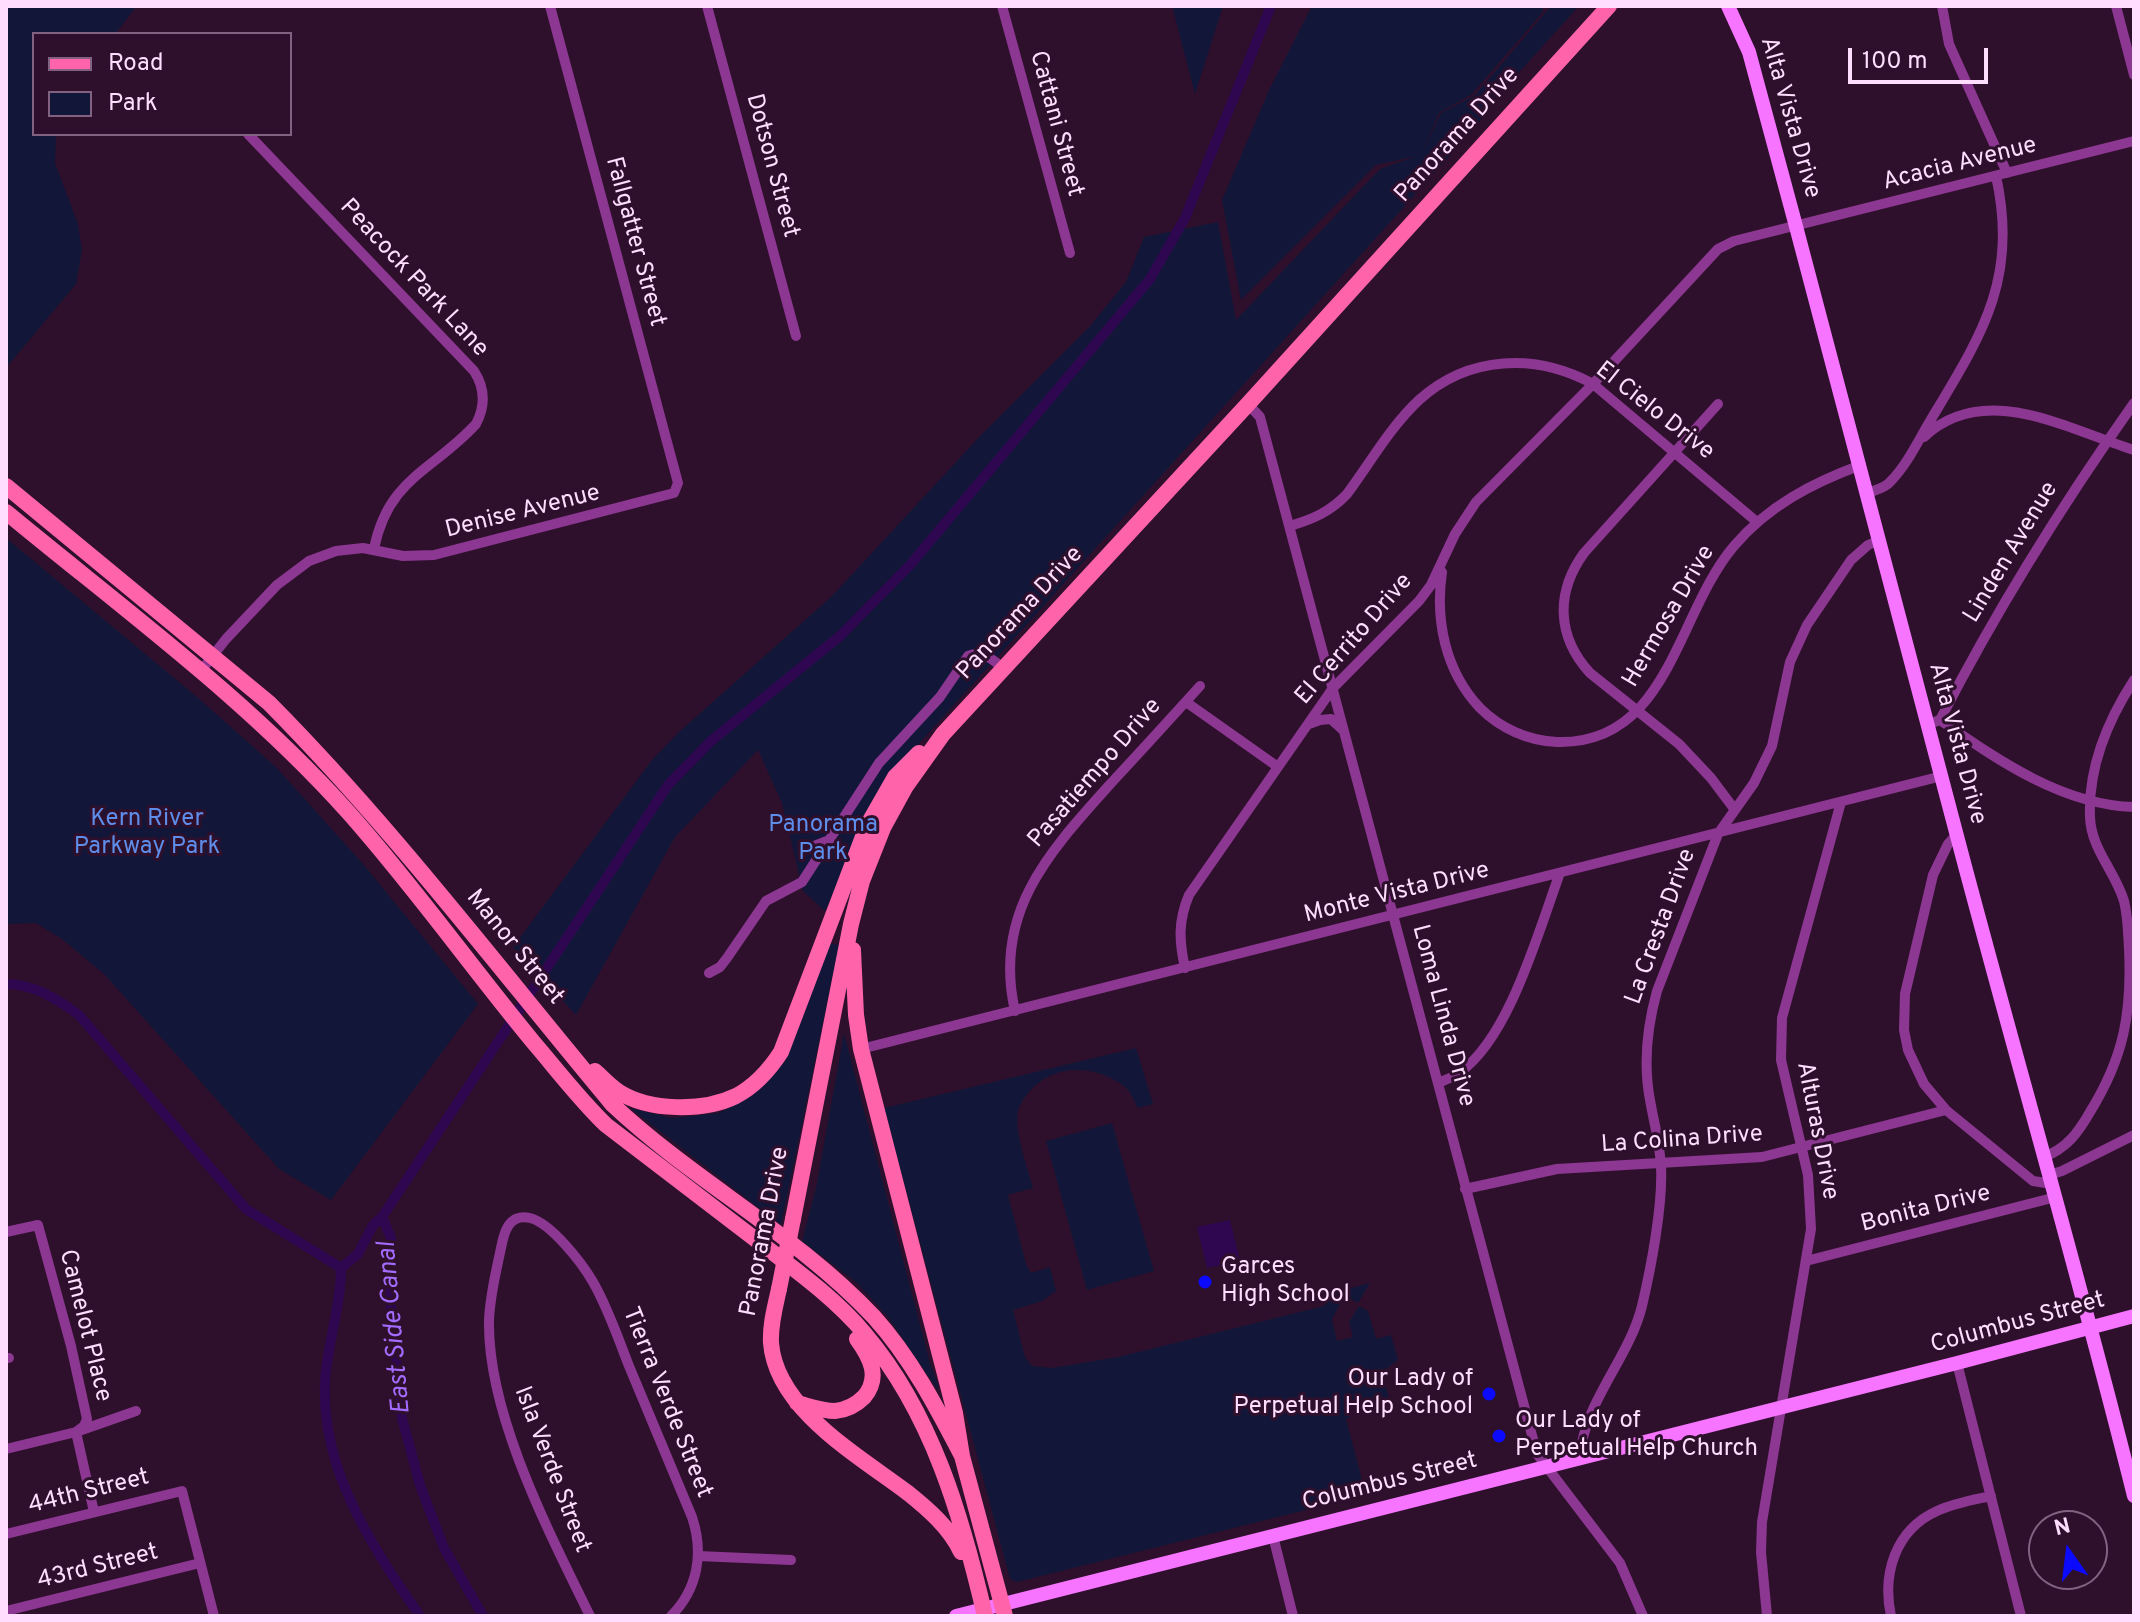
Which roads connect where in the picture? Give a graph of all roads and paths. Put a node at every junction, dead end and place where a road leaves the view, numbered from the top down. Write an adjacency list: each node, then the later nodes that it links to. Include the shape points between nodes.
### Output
1 (550, 6): 25 (street, Fallgatter Street)
2 (707, 6): 14 (street, Dotson Street)
3 (1002, 6): 13 (street, Cattani Street)
4 (1609, 6): 17 (main road, Panorama Drive)
5 (1728, 6): 12 (street, Alta Vista Drive, via 1749,52)
6 (1942, 6): 11 (street, via 1949,44)
7 (2116, 6): 8 (street)
8 (2134, 75)
9 (250, 136): 31 (street, Peacock Park Lane, via 474,371 482,388 483,407 476,424 392,499)
10 (2134, 141): 11 (street, Acacia Avenue)
11 (2002, 175): 12 (street, Acacia Avenue); 22 (street, via 2002,258 1993,302 1976,344)
12 (1796, 227): 15 (street, El Cerrito Drive, via 1718,249); 23 (street, Alta Vista Drive)
13 (1070, 253)
14 (796, 336)
15 (1593, 384): 21 (street, El Cielo Drive); 29 (street, El Cielo Drive, via 1561,369 1524,362 1485,366 1450,378 1406,414 1337,505); 32 (street, El Cerrito Drive, via 1476,502)
16 (2134, 403): 19 (street, Linden Avenue)
17 (1248, 404): 29 (street, Loma Linda Drive, via 1260,417); 34 (main road, Panorama Drive)
18 (1718, 404): 21 (street)
19 (2107, 442): 20 (street); 22 (street, via 2038,416 1983,412 1940,425); 41 (street, Linden Avenue, via 2042,537)
20 (2134, 450)
21 (1675, 452): 28 (street, El Cielo Drive); 40 (street, via 1584,553 1564,593 1563,622 1573,650 1590,673)
22 (1910, 455): 26 (street, via 1888,485)
23 (1861, 465): 26 (street, Alta Vista Drive); 28 (street, Hermosa Drive, via 1795,494)
24 (6, 486): 33 (main road, Manor Street)
25 (676, 489): 31 (street, Denise Avenue, via 669,497 434,555 403,556)
26 (1868, 493): 30 (street, Alta Vista Drive)
27 (6, 512): 35 (main road, Manor Street)
28 (1757, 522): 40 (street, Hermosa Drive, via 1719,565 1660,681)
29 (1290, 526): 38 (street, Loma Linda Drive)
30 (1880, 540): 41 (street, Alta Vista Drive); 49 (street, La Cresta Drive, via 1851,560 1807,625 1790,662 1772,746)
31 (374, 549): 33 (street, via 336,551 295,570)
32 (1447, 554): 38 (street, El Cerrito Drive, via 1419,601); 40 (street, Hermosa Drive, via 1439,607 1445,644 1464,686 1491,717 1534,739 1567,742 1614,729)
33 (212, 656): 35 (street); 62 (main road, Manor Street, via 269,703 359,798)
34 (999, 671): 52 (street, via 986,655 968,656 940,697 879,763); 56 (main road, Panorama Drive, via 906,786 883,828); 62 (main road, via 888,787 867,826 781,1052 763,1075 736,1096 716,1102 649,1104 619,1092)
35 (200, 672): 74 (main road, Manor Street, via 253,716 346,809 582,1102)
36 (2134, 680): 47 (street, via 2107,729)
37 (1200, 686): 39 (street, Pasatiempo Drive)
38 (1333, 688): 42 (street, El Cerrito Drive); 43 (street, Loma Linda Drive)
39 (1186, 702): 44 (street, Pasatiempo Drive); 60 (street, Pasatiempo Drive, via 1067,832 1039,871 1009,954)
40 (1638, 711): 49 (street, via 1694,758)
41 (1934, 722): 45 (street, Alta Vista Drive); 47 (street)
42 (1307, 726): 43 (street, via 1331,719); 44 (street, El Cerrito Drive)
43 (1345, 732): 55 (street, Loma Linda Drive)
44 (1278, 767): 57 (street, El Cerrito Drive, via 1189,895 1179,937)
45 (1942, 776): 46 (street, Monte Vista Drive); 51 (street, Alta Vista Drive)
46 (1841, 802): 50 (street, Monte Vista Drive); 66 (street, Alturas Drive, via 1782,1018 1782,1069)
47 (2090, 803): 48 (street); 59 (street, via 2094,838 2124,903)
48 (2134, 807)
49 (1735, 810): 50 (street, La Cresta Drive)
50 (1718, 834): 54 (street, Monte Vista Drive); 68 (street, La Cresta Drive, via 1657,991 1648,1032 1647,1076)
51 (1957, 834): 64 (street, via 1933,875 1904,1012 1915,1069); 67 (street, Alta Vista Drive)
52 (827, 841): 53 (street); 58 (street, via 802,882 766,901 720,967)
53 (809, 848)
54 (1560, 873): 55 (street, Monte Vista Drive); 63 (street, via 1496,1029 1461,1072)
55 (1395, 915): 57 (street, Monte Vista Drive); 63 (street, Loma Linda Drive)
56 (851, 924): 61 (main road); 78 (main road, Panorama Drive, bridge, via 772,1327 779,1375)
57 (1185, 968): 60 (street, Monte Vista Drive)
58 (709, 973)
59 (2132, 974): 67 (street, via 2127,1022 2105,1088 2075,1137)
60 (1015, 1011): 61 (street, Monte Vista Drive)
61 (861, 1049): 83 (main road)
62 (573, 1058): 83 (main road, Manor Street, via 647,1137 820,1267 873,1317 920,1379)
63 (1438, 1083): 70 (street, Loma Linda Drive)
64 (1946, 1110): 66 (street, La Colina Drive); 69 (street, via 2033,1181)
65 (2134, 1135): 69 (street, Bonita Drive, via 2062,1171)
66 (1801, 1147): 68 (street, La Colina Drive, via 1744,1160); 73 (street, Alturas Drive, via 1812,1211)
67 (2044, 1157): 69 (street, Alta Vista Drive)
68 (1661, 1164): 70 (street, La Colina Drive, via 1557,1169); 84 (street, La Cresta Drive, via 1642,1304 1628,1346 1587,1423)
69 (2052, 1186): 73 (street, Bonita Drive); 76 (street, Alta Vista Drive)
70 (1465, 1189): 85 (street, Loma Linda Drive, via 1537,1454)
71 (537, 1221): 92 (street, Tierra Verde Street, via 580,1263 602,1299 692,1517); 100 (street, Isla Verde Street, via 513,1220 504,1231 490,1304 494,1373 503,1412 542,1513)
72 (6, 1232): 81 (street, Camelot Place, via 38,1225 87,1419)
73 (1806, 1261): 79 (street, Alturas Drive)
74 (832, 1302): 78 (main road, via 867,1354 873,1381 859,1402 839,1411); 95 (main road, Manor Street, via 888,1363 917,1413 940,1462)
75 (2134, 1316): 76 (street, Columbus Street)
76 (2092, 1328): 77 (street, Columbus Street); 86 (street, Alta Vista Drive)
77 (1957, 1363): 79 (street, Columbus Street); 87 (street)
78 (796, 1402): 95 (main road, Panorama Drive, via 943,1525)
79 (1782, 1407): 84 (street, Columbus Street); 105 (street, Alturas Drive, via 1762,1522)
80 (136, 1411): 81 (street)
81 (76, 1432): 82 (street); 89 (street)
82 (6, 1449)
83 (962, 1456): 96 (main road)
84 (1580, 1458): 85 (street, Columbus Street)
85 (1546, 1466): 91 (street, Columbus Street); 104 (street, Loma Linda Drive, via 1620,1563)
86 (2132, 1479): 88 (street, Alta Vista Drive)
87 (1991, 1496): 106 (street, via 1938,1510 1905,1536 1888,1574); 107 (street)
88 (2134, 1496)
89 (94, 1512): 90 (street, 44th Street); 94 (street, 44th Street, via 182,1491)
90 (6, 1534)
91 (1273, 1536): 96 (street, Columbus Street); 103 (street)
92 (698, 1556): 93 (street); 101 (street, Tierra Verde Street, via 691,1587)
93 (791, 1560)
94 (200, 1563): 97 (street, 43rd Street); 99 (street)
95 (978, 1590): 98 (main road)
96 (1004, 1610): 98 (street, Columbus Street)
97 (6, 1611)
98 (984, 1613): 102 (street, Columbus Street)
99 (214, 1616)
100 (590, 1616)
101 (671, 1616)
102 (956, 1616)
103 (1293, 1616)
104 (1643, 1616)
105 (1767, 1616)
106 (1891, 1616)
107 (2021, 1616)

